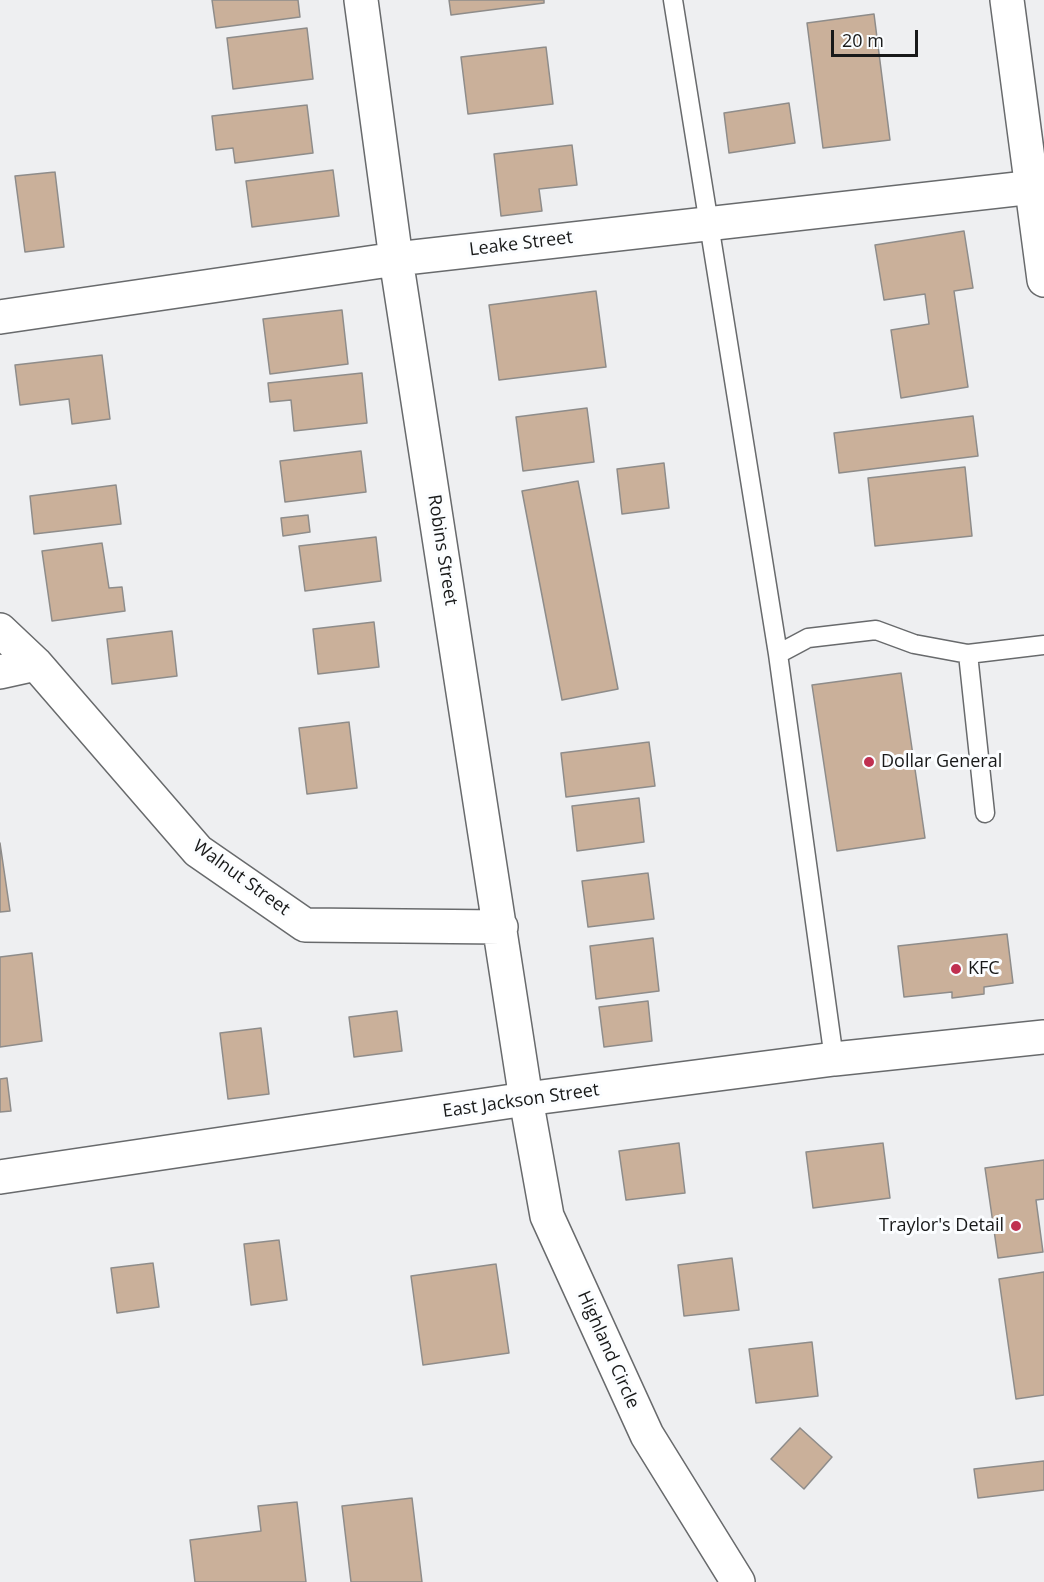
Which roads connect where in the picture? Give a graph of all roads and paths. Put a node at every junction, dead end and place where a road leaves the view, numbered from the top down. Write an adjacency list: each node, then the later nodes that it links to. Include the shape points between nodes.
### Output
1 (362, 0): 6 (street, Robins Street)
2 (673, 0): 5 (lane)
3 (1007, 0): 4 (street)
4 (1038, 187): 5 (street, Leake Street); 7 (street)
5 (709, 222): 6 (street, Leake Street); 11 (lane)
6 (396, 259): 8 (street, Leake Street); 16 (street, Robins Street)
7 (1044, 280)
8 (0, 317)
9 (0, 630): 13 (street, Walnut Street)
10 (1044, 645): 12 (lane)
11 (778, 654): 12 (lane, via 808,638 876,630 914,644); 18 (lane)
12 (968, 654): 15 (lane)
13 (36, 664): 14 (street); 16 (street, Walnut Street, via 198,851 305,925)
14 (0, 672)
15 (984, 813)
16 (501, 927): 19 (street, Robins Street)
17 (1044, 1037): 18 (street, East Jackson Street)
18 (834, 1059): 19 (street, East Jackson Street)
19 (526, 1099): 20 (street, East Jackson Street); 21 (street, Highland Circle, via 547,1216 647,1435)
20 (0, 1177)
21 (737, 1581)

